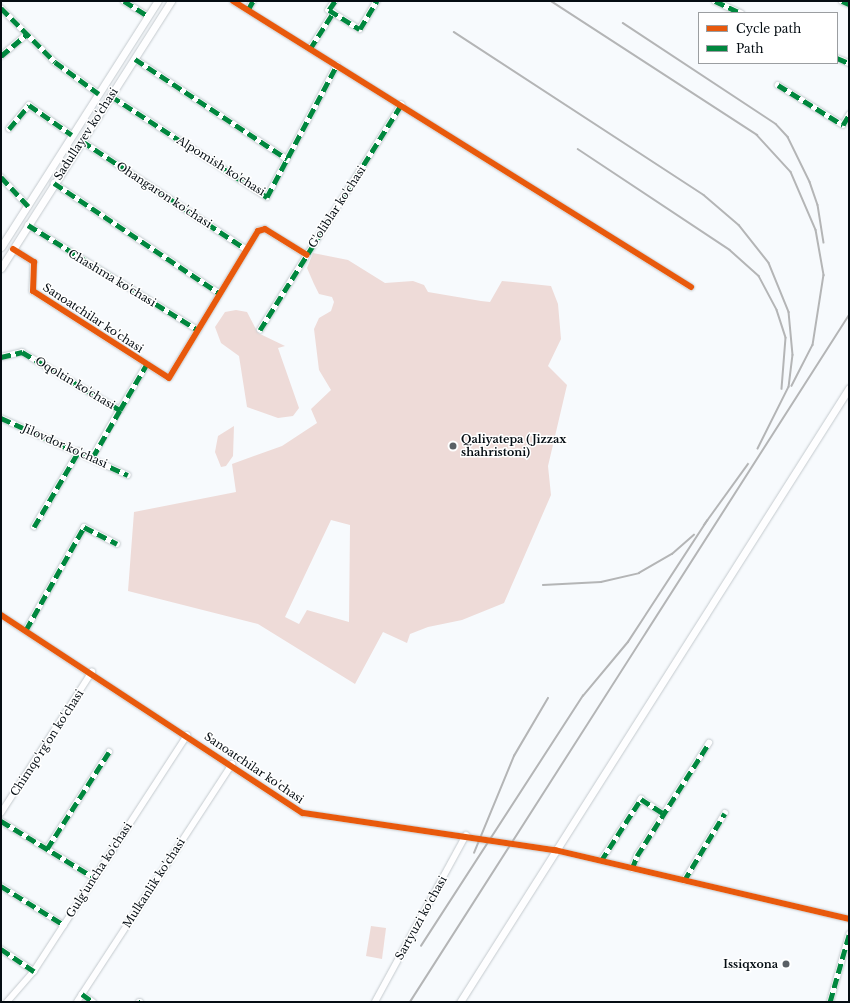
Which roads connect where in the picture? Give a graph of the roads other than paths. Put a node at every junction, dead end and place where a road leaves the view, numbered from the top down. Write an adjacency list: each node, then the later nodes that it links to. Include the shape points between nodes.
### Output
1 (124, 1): 15 (street)
2 (158, 1): 15 (main road, Sadullayev ko'chasi)
3 (171, 1): 20 (main road, Sadullayev ko'chasi)
4 (233, 1): 12 (street)
5 (253, 1): 12 (street)
6 (335, 1): 14 (street, via 329,10)
7 (377, 1): 14 (street, via 360,28)
8 (715, 1): 13 (street)
9 (842, 1): 10 (street)
10 (849, 4)
11 (1, 8): 16 (street)
12 (248, 10): 17 (street)
13 (739, 12)
14 (333, 13): 17 (street)
15 (148, 16): 24 (main road, Sadullayev ko'chasi)
16 (26, 34): 18 (street); 24 (street, via 55,62)
17 (310, 48): 22 (street)
18 (1, 56)
19 (838, 58): 21 (street)
20 (134, 59): 25 (main road, Sadullayev ko'chasi); 31 (street)
21 (849, 63)
22 (336, 65): 26 (street); 31 (street, Alpomish ko'chasi)
23 (778, 85): 27 (street, via 843,125)
24 (99, 94): 29 (main road, Sadullayev ko'chasi)
25 (111, 96): 30 (main road, Sadullayev ko'chasi); 31 (street, Alpomish ko'chasi, via 267,197)
26 (401, 105): 39 (street, G'oliblar ko'chasi); 41 (street)
27 (849, 115)
28 (9, 129): 29 (street, via 29,105)
29 (72, 135): 34 (main road, Sadullayev ko'chasi)
30 (82, 141): 33 (main road, Sadullayev ko'chasi); 38 (street, Ohangaron ko'chasi)
31 (287, 158)
32 (1, 177): 34 (street)
33 (54, 184): 35 (main road, Sadullayev ko'chasi); 42 (street)
34 (28, 206): 36 (main road, Sadullayev ko'chasi)
35 (28, 225): 37 (main road, Sadullayev ko'chasi); 43 (street, Chashma ko'chasi)
36 (1, 247)
37 (13, 249): 40 (main road, Sadullayev ko'chasi); 46 (street, Sanoatchilar ko'chasi, via 34,262 33,291)
38 (246, 249): 39 (street, via 258,230 265,229); 42 (street)
39 (307, 255): 44 (street, G'oliblar ko'chasi)
40 (1, 268)
41 (691, 287)
42 (219, 294): 43 (street)
43 (198, 330): 46 (street, Sanoatchilar ko'chasi, via 169,378)
44 (260, 330)
45 (1, 357): 48 (street, Oqoltin ko'chasi, via 22,352)
46 (147, 364): 48 (street)
47 (849, 388): 68 (main road)
48 (120, 410): 51 (street, Oqoltin ko'chasi)
49 (1, 418): 50 (street, Jilovdor ko'chasi)
50 (79, 451): 51 (street, Jilovdor ko'chasi); 53 (street)
51 (93, 457): 52 (street, Jilovdor ko'chasi)
52 (128, 475)
53 (34, 527)
54 (117, 544): 56 (street, via 84,527)
55 (1, 615): 56 (street, Sanoatchilar ko'chasi)
56 (26, 630): 57 (street, Sanoatchilar ko'chasi)
57 (92, 672): 58 (street, Sanoatchilar ko'chasi); 62 (street, Chimqo'rg'on ko'chasi)
58 (187, 735): 61 (street, Sanoatchilar ko'chasi); 71 (street, Gulg'uncha ko'chasi)
59 (709, 744): 64 (street)
60 (109, 752): 67 (street)
61 (232, 764): 66 (street, Sanoatchilar ko'chasi, via 303,813); 79 (street, Mulkanlik ko'chasi)
62 (1, 813)
63 (725, 813): 72 (street)
64 (664, 814): 69 (street, via 641,799); 70 (street)
65 (1, 821): 67 (street)
66 (466, 835): 68 (street, Sanoatchilar ko'chasi); 83 (street, Sartyuzi ko'chasi)
67 (47, 849): 71 (street)
68 (555, 850): 69 (street, Sanoatchilar ko'chasi); 84 (main road)
69 (601, 861): 70 (street, Sanoatchilar ko'chasi)
70 (632, 869): 72 (street, Sanoatchilar ko'chasi)
71 (93, 877): 75 (street, Gulg'uncha ko'chasi)
72 (684, 881): 74 (street, Sanoatchilar ko'chasi)
73 (1, 886): 75 (street)
74 (849, 919)
75 (64, 925): 78 (street, Gulg'uncha ko'chasi)
76 (849, 935): 85 (street)
77 (1, 949): 78 (street)
78 (34, 971): 80 (street, Gulg'uncha ko'chasi)
79 (82, 994): 81 (street, Mulkanlik ko'chasi); 82 (street)
80 (7, 1002)
81 (76, 1002)
82 (93, 1002)
83 (375, 1002)
84 (460, 1002)
85 (830, 1002)

